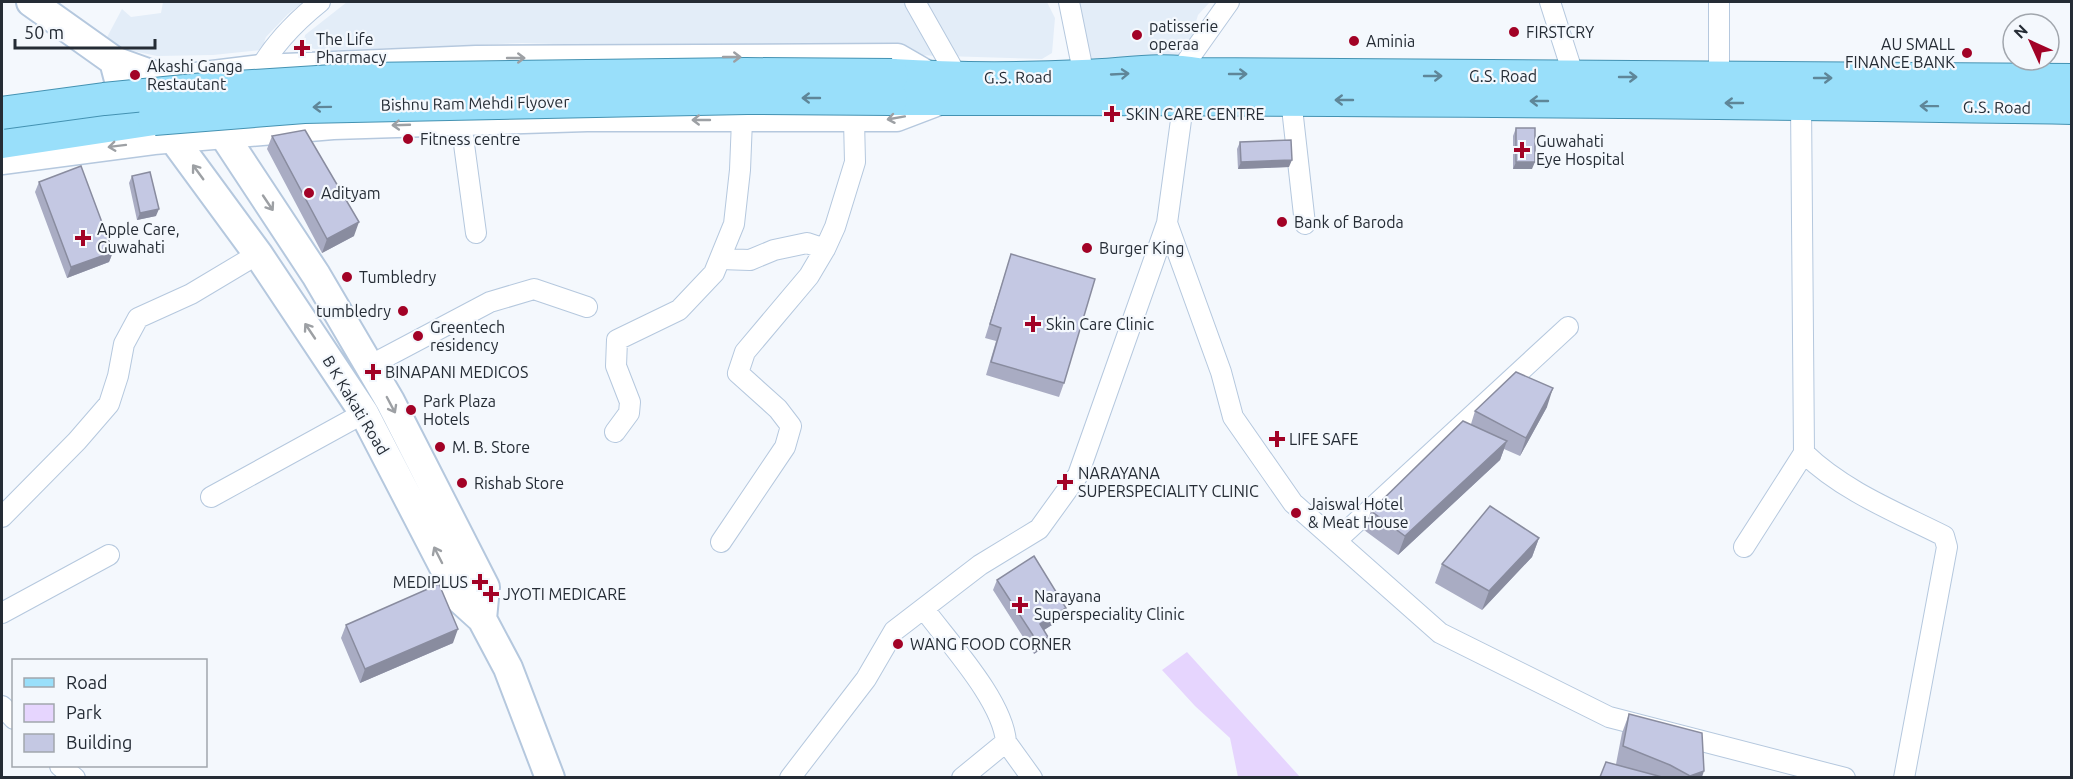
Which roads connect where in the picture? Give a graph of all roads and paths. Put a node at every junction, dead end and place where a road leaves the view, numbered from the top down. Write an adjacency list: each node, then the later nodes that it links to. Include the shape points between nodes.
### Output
1 (31, 2): 11 (main road)
2 (915, 2): 18 (street)
3 (1069, 2): 12 (street)
4 (1228, 2): 17 (street)
5 (1550, 2): 13 (street)
6 (1719, 2): 14 (street)
7 (308, 6): 10 (street)
8 (483, 58): 9 (street); 18 (street, one-way to 18, via 898,56); 27 (street)
9 (437, 59): 10 (street); 28 (street)
10 (261, 67): 15 (street); 29 (street)
11 (117, 72): 15 (main road); 20 (street); 30 (main road, B K Kakati Road)
12 (1084, 76): 17 (main road, G.S. Road, one-way to 17); 18 (main road, G.S. Road)
13 (1574, 76): 14 (main road, G.S. Road, one-way to 14); 17 (main road, G.S. Road, one-way to 13, via 1197,74)
14 (1719, 77): 16 (main road, G.S. Road, one-way to 16)
15 (164, 79): 29 (main road, via 203,110)
16 (2072, 80)
17 (1182, 84): 18 (main road, G.S. Road); 21 (main road, G.S. Road); 33 (street)
18 (948, 85): 19 (main road, Bishnu Ram Mehdi Flyover); 26 (street, one-way to 26, via 897,119)
19 (891, 87): 24 (main road, Bishnu Ram Mehdi Flyover, bridge, via 746,74 353,79 205,89); 31 (main road, Bishnu Ram Mehdi Flyover, one-way to 31, bridge, via 747,98 304,107 154,119)
20 (2, 98)
21 (1291, 99): 22 (main road, G.S. Road, one-way to 21); 34 (street)
22 (1801, 103): 23 (main road, G.S. Road, one-way to 22); 44 (street)
23 (2072, 108)
24 (2, 113)
25 (742, 120): 26 (street); 27 (street, one-way to 27); 38 (street, via 734,224)
26 (854, 120): 36 (street, via 855,162)
27 (487, 122): 28 (street)
28 (451, 123): 29 (street, one-way to 29, via 333,127); 35 (street)
29 (225, 137): 30 (street); 41 (main road, one-way to 41, via 316,274)
30 (175, 141): 32 (street, one-way to 32); 37 (main road, B K Kakati Road, one-way to 30)
31 (2, 142)
32 (2, 162)
33 (1167, 224): 47 (street, via 1221,372 1233,417 1293,503); 51 (street, via 1078,475 1039,529 980,565)
34 (1305, 224)
35 (476, 233)
36 (825, 249): 38 (street, via 807,243 750,260); 48 (street, via 808,276 745,352 738,373 791,426 785,447)
37 (258, 254): 42 (main road, B K Kakati Road, one-way to 37); 46 (street, via 191,294 138,318 124,344 109,404)
38 (720, 259): 43 (street, via 714,273 679,310 616,340 616,366 630,402 629,413)
39 (587, 307): 41 (street, via 534,289 490,302)
40 (1568, 327): 47 (street)
41 (369, 366): 53 (main road, one-way to 53, via 485,587)
42 (364, 413): 45 (street); 53 (main road, B K Kakati Road, one-way to 42, via 461,600)
43 (615, 432)
44 (1804, 453): 49 (street); 62 (street, via 1864,496 1944,536 1946,541)
45 (211, 497)
46 (2, 517)
47 (1336, 541): 61 (street, via 1440,633 1609,717)
48 (721, 542)
49 (1744, 547)
50 (109, 555): 52 (street)
51 (924, 609): 54 (street, via 994,702); 58 (street, via 894,631 866,679)
52 (2, 613)
53 (482, 619): 57 (main road, B K Kakati Road, via 508,668)
54 (1006, 742): 59 (street); 60 (street)
55 (62, 767): 56 (street)
56 (75, 777)
57 (550, 777)
58 (790, 777)
59 (962, 777)
60 (1032, 777)
61 (1845, 777)
62 (1904, 777)

